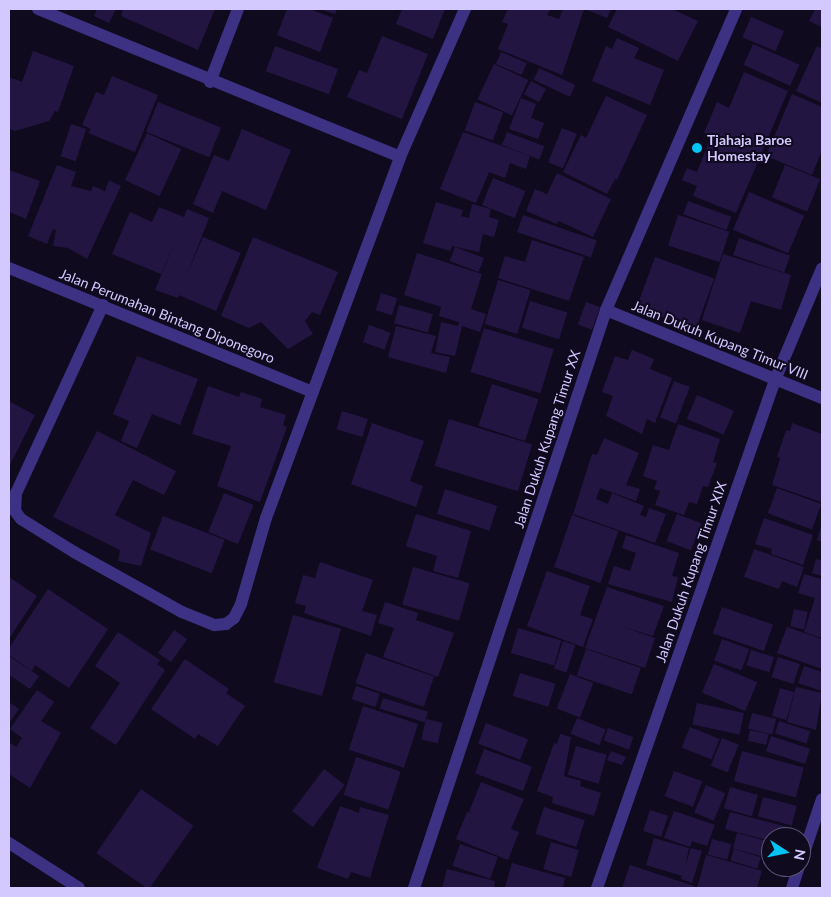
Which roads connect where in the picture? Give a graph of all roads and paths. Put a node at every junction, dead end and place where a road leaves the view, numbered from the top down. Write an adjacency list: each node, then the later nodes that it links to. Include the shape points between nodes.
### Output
1 (38, 9): 5 (street)
2 (238, 9): 5 (street)
3 (464, 9): 6 (street)
4 (736, 9): 10 (street, Jalan Dukuh Kupang Timur XX)
5 (210, 82): 6 (street)
6 (400, 157): 12 (street)
7 (9, 268): 9 (street, Jalan Perumahan Bintang Diponegoro)
8 (822, 268): 11 (street, Jalan Dukuh Kupang Timur XIX)
9 (103, 305): 12 (street, Jalan Perumahan Bintang Diponegoro); 12 (street, via 16,494 15,511 21,519 74,552 204,622 226,624 234,618 241,604 266,518)
10 (606, 310): 11 (street, Jalan Dukuh Kupang Timur VIII); 18 (street, Jalan Dukuh Kupang Timur XX)
11 (775, 380): 13 (street, Jalan Dukuh Kupang Timur VIII); 19 (street, Jalan Dukuh Kupang Timur XIX)
12 (313, 392)
13 (822, 398)
14 (822, 799): 15 (street)
15 (811, 832)
16 (9, 843): 17 (street)
17 (79, 888)
18 (414, 888)
19 (597, 888)

